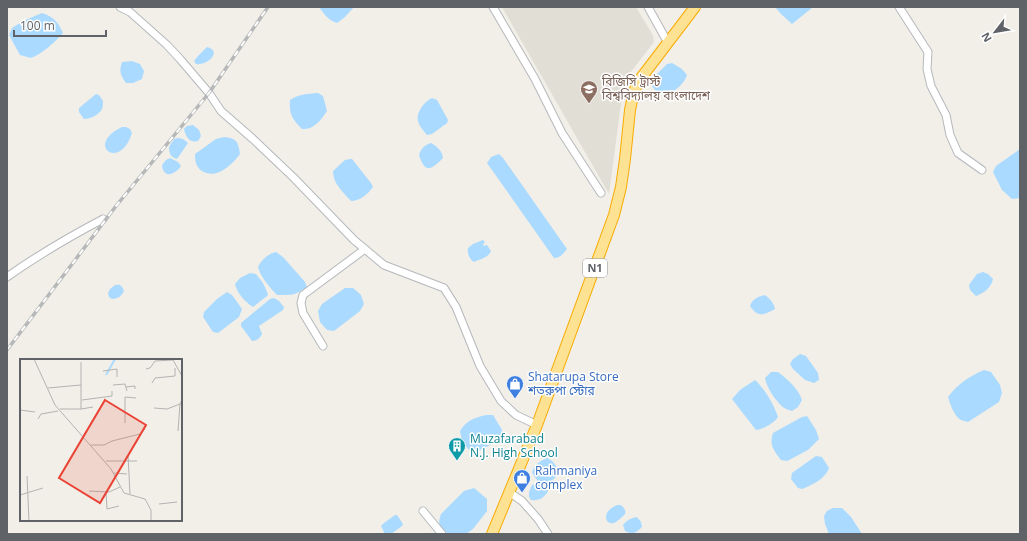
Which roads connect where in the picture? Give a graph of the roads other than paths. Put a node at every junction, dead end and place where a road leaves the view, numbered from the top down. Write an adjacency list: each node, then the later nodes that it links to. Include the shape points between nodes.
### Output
1 (120, 7): 10 (street, via 130,12 167,45 209,93 221,111 293,177)
2 (493, 7): 8 (street, via 535,79 562,133)
3 (648, 7): 6 (street)
4 (695, 7): 6 (highway, N1)
5 (899, 7): 7 (street, via 928,52 927,69 931,86 946,115 950,135 958,153)
6 (668, 43): 13 (highway, N1, via 634,91 621,187 614,215)
7 (982, 170)
8 (601, 193)
9 (102, 219): 11 (street, via 63,240)
10 (365, 249): 12 (street, via 303,295 303,313); 13 (street, via 384,265 444,288 456,307 480,366 501,401 516,414)
11 (7, 277)
12 (323, 346)
13 (537, 425): 14 (highway, N1)
14 (509, 492): 17 (highway, N1); 18 (street, via 522,501)
15 (423, 512): 16 (street)
16 (442, 534)
17 (492, 534)
18 (548, 534)

